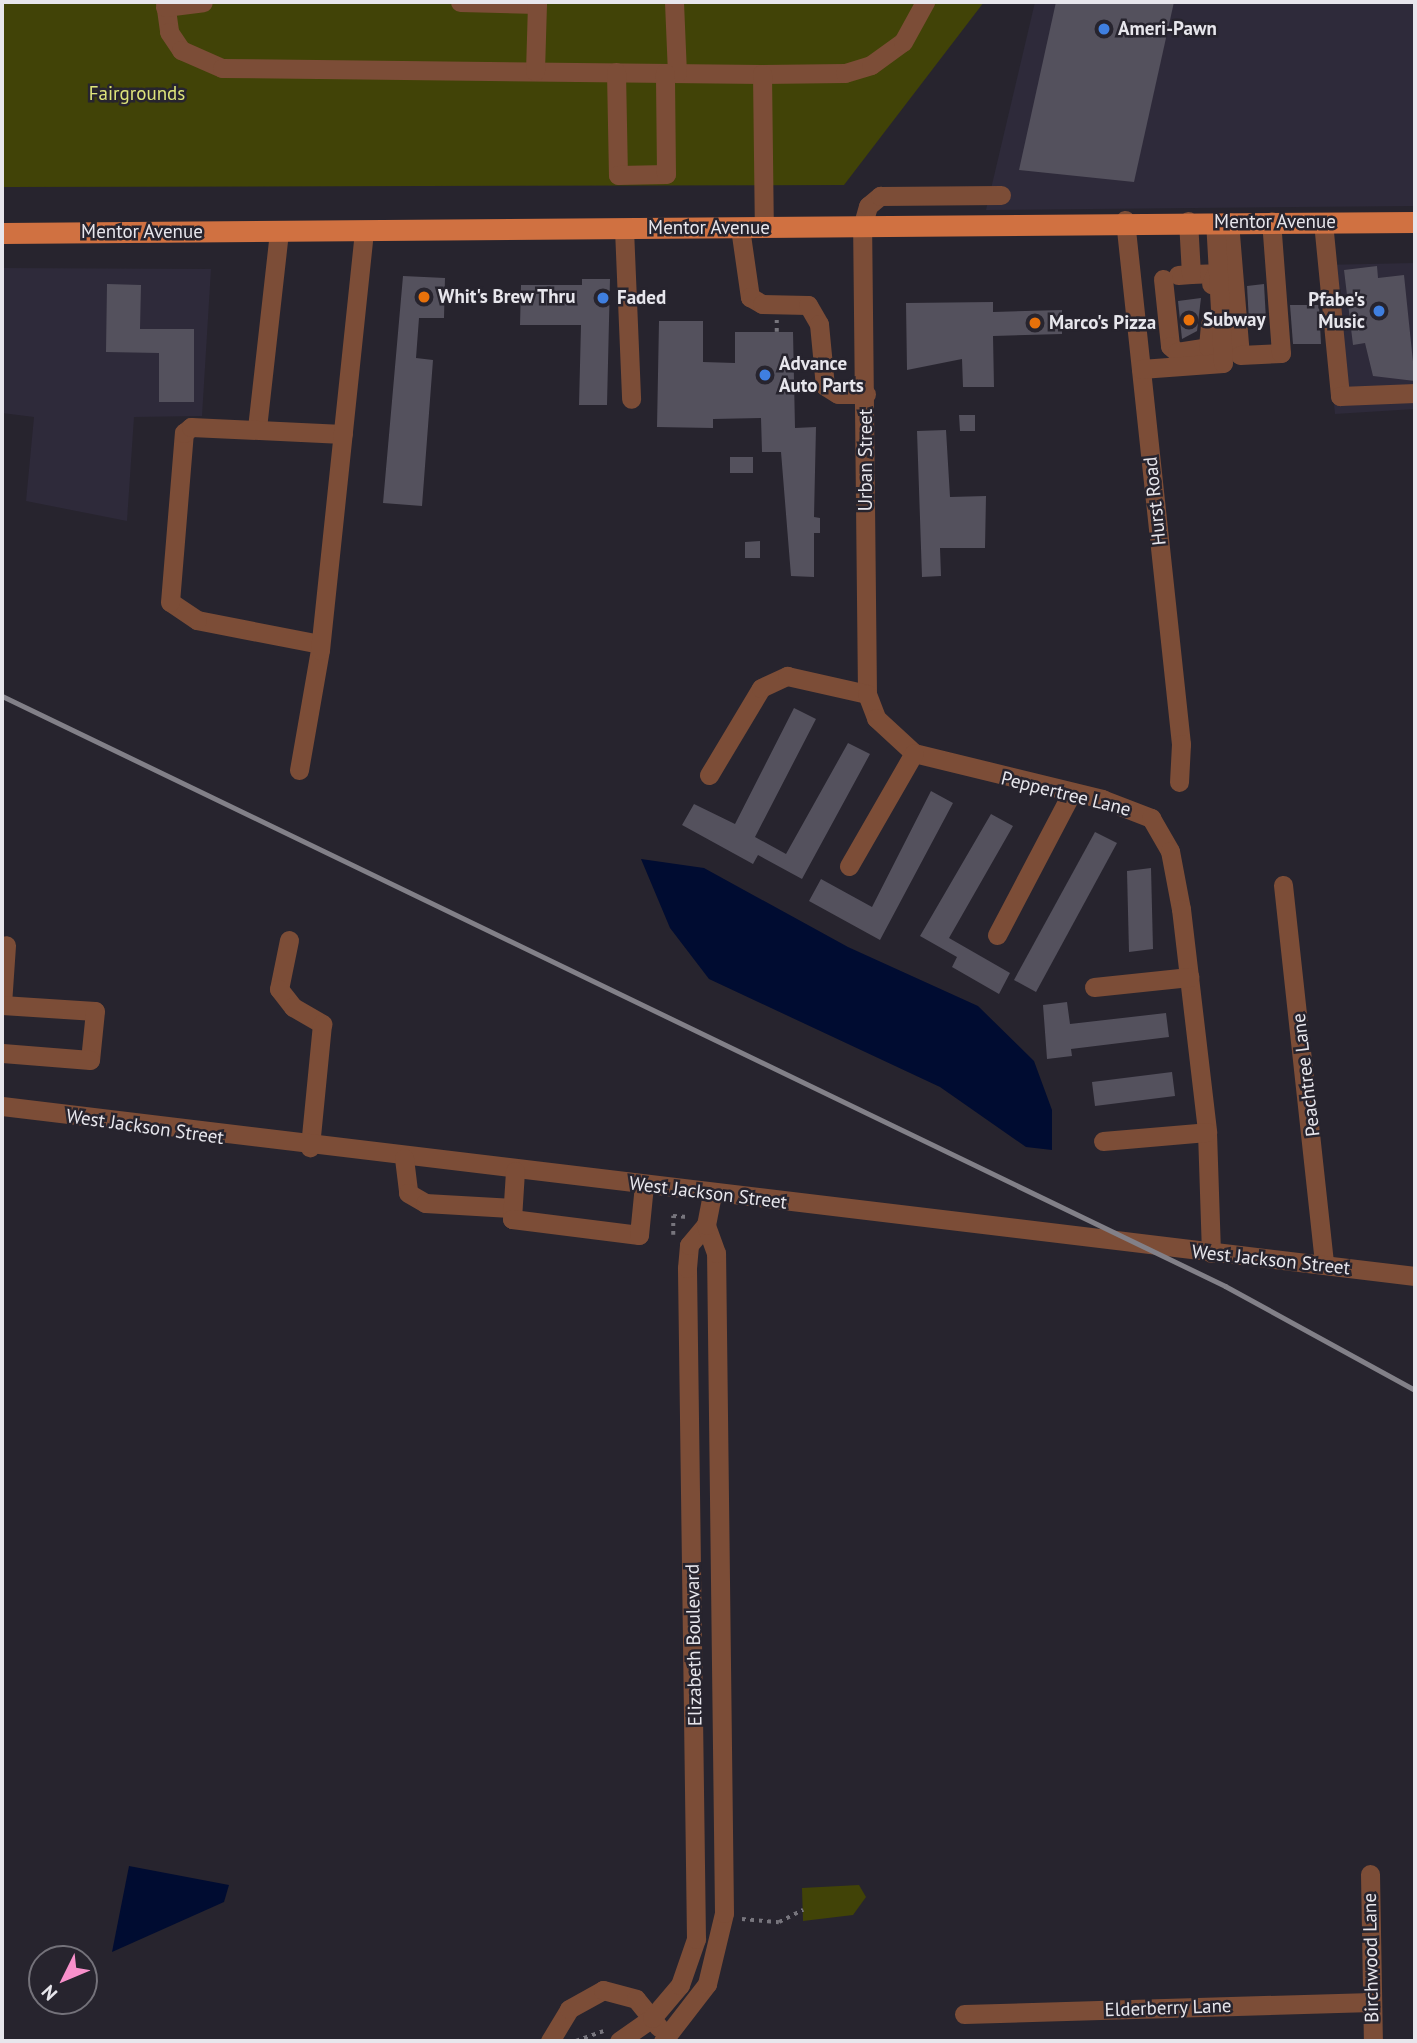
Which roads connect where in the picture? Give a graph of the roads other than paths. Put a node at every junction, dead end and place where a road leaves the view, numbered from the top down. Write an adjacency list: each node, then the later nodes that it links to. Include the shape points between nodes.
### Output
1 (203, 2): 6 (street)
2 (460, 2): 5 (street)
3 (674, 2): 9 (street)
4 (925, 2): 10 (street, via 903,42 871,65 845,73)
5 (537, 3): 7 (street)
6 (165, 4): 7 (street, via 173,40 207,66)
7 (535, 71): 8 (street)
8 (616, 72): 9 (street); 9 (street, via 618,174 666,174)
9 (671, 73): 10 (street)
10 (762, 74): 22 (street)
11 (1001, 194): 12 (street)
12 (956, 197): 19 (street); 20 (street, via 880,196 868,206)
13 (1125, 220): 14 (main road, Mentor Avenue); 19 (main road, Mentor Avenue); 31 (street, Hurst Road)
14 (1188, 221): 16 (main road, Mentor Avenue); 27 (street)
15 (1271, 221): 16 (main road, Mentor Avenue); 16 (street, via 1281,353 1240,355); 17 (main road, Mentor Avenue)
16 (1222, 222): 28 (street)
17 (1323, 222): 18 (main road, Mentor Avenue); 32 (street, via 1340,396)
18 (1415, 222)
19 (951, 225): 20 (main road, Mentor Avenue)
20 (862, 227): 22 (main road, Mentor Avenue); 33 (street, Urban Street)
21 (740, 228): 22 (main road, Mentor Avenue); 23 (main road, Mentor Avenue); 33 (street, via 750,297 762,304 807,305 819,324 825,386 838,394)
22 (764, 228)
23 (624, 229): 24 (main road, Mentor Avenue); 34 (street)
24 (364, 230): 25 (main road, Mentor Avenue); 36 (street)
25 (279, 231): 26 (main road, Mentor Avenue); 35 (street)
26 (2, 233)
27 (1191, 274): 28 (street); 29 (street)
28 (1216, 274): 29 (street, via 1211,340 1202,350 1177,352 1170,346); 30 (street, via 1223,363)
29 (1163, 279): 30 (street, via 1157,291)
30 (1165, 367): 31 (street)
31 (1141, 369): 42 (street, Hurst Road, via 1181,744)
32 (1415, 393)
33 (866, 394): 38 (street, Urban Street)
34 (631, 399)
35 (257, 429): 36 (street); 37 (street, via 191,427 184,433 170,602 197,620)
36 (343, 434): 37 (street)
37 (320, 644): 40 (street)
38 (867, 694): 39 (street, Peppertree Lane, via 876,718); 41 (street, via 774,678)
39 (914, 753): 43 (street, Peppertree Lane); 44 (street)
40 (299, 770)
41 (709, 775)
42 (1179, 782)
43 (1072, 792): 46 (street); 49 (street, Peppertree Lane, via 1132,808 1164,833)
44 (849, 866)
45 (1283, 885): 64 (street, Peachtree Lane)
46 (997, 934)
47 (289, 940): 56 (street, via 279,989 293,1007 322,1024)
48 (6, 945): 51 (street)
49 (1188, 977): 50 (street); 54 (street, Peppertree Lane)
50 (1094, 987)
51 (2, 1004): 52 (street, via 95,1011 90,1060)
52 (2, 1053)
53 (2, 1106): 56 (street, West Jackson Street)
54 (1207, 1132): 55 (street); 63 (street, Peppertree Lane)
55 (1103, 1141)
56 (310, 1147): 57 (street, West Jackson Street)
57 (404, 1158): 58 (street, West Jackson Street); 61 (street, via 408,1193 425,1203)
58 (515, 1171): 59 (street, West Jackson Street); 61 (street)
59 (644, 1185): 60 (street, West Jackson Street); 61 (street, via 639,1235 512,1219)
60 (712, 1193): 62 (street, Elizabeth Boulevard); 63 (street, West Jackson Street)
61 (512, 1208)
62 (706, 1225): 69 (street, Elizabeth Boulevard, via 689,1245 687,1268 696,1939 684,1976); 71 (street, Elizabeth Boulevard, via 716,1253 724,1913 707,1984)
63 (1211, 1253): 64 (street, West Jackson Street)
64 (1324, 1265): 65 (street, West Jackson Street)
65 (1415, 1276)
66 (1370, 1874): 67 (street, Birchwood Lane)
67 (1372, 2002): 68 (street, Elderberry Lane); 73 (street, Birchwood Lane)
68 (964, 2014)
69 (652, 2018): 70 (street, Elizabeth Boulevard); 71 (street); 72 (street, via 636,1999 603,1990 569,2009)
70 (613, 2035)
71 (668, 2040)
72 (550, 2041)
73 (1373, 2041)

